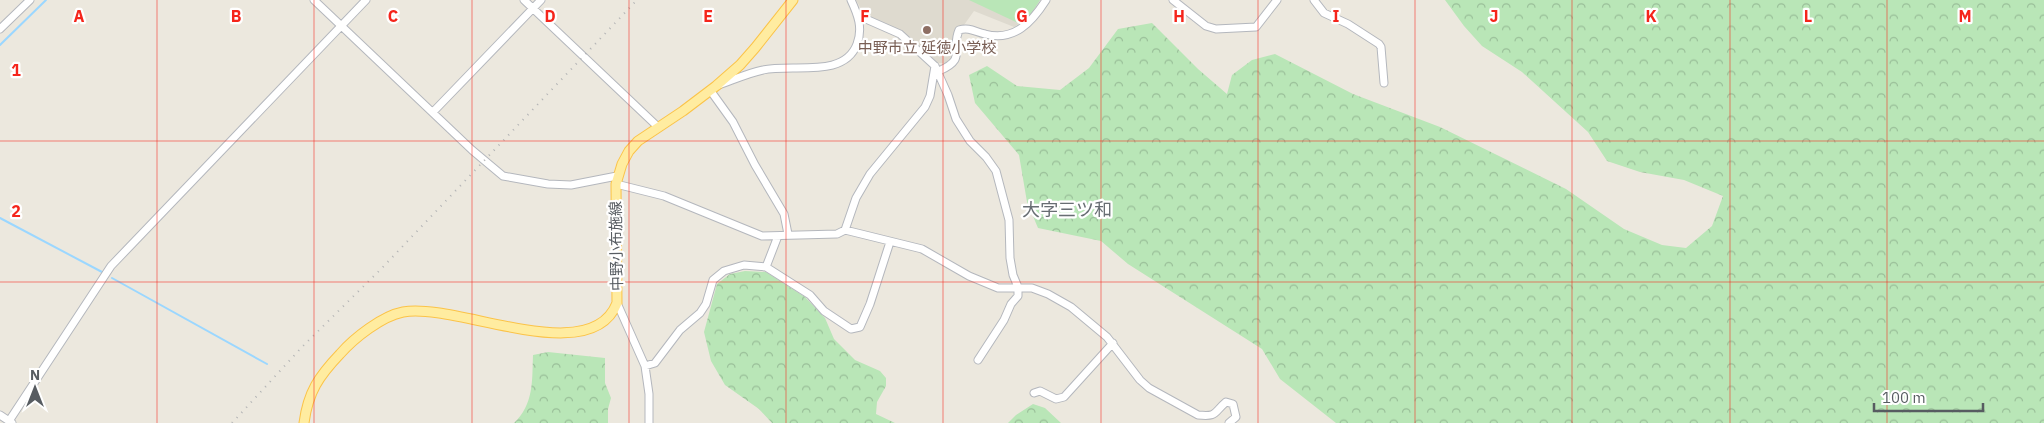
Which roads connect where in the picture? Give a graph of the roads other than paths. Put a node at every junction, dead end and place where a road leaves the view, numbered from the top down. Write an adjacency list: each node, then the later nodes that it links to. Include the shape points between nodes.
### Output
1 (30, 0): 15 (street)
2 (314, 0): 14 (street)
3 (366, 0): 14 (street)
4 (524, 0): 12 (street)
5 (541, 0): 12 (street)
6 (793, 0): 18 (main road, 中野小布施線, via 756,48)
7 (851, 0): 13 (street)
8 (1046, 0): 16 (street, via 1030,23 1017,31 996,37 968,27 959,30 955,39 958,51 955,60 950,66)
9 (1173, 0): 10 (street, via 1206,26 1216,29 1256,27)
10 (1277, 0)
11 (1314, 0): 17 (street, via 1324,14 1348,24 1379,44)
12 (533, 9): 19 (street); 20 (street)
13 (859, 16): 16 (street, via 900,34); 18 (street, via 860,36 855,50 845,61 831,66 764,70)
14 (342, 26): 19 (street); 34 (street, via 111,266)
15 (0, 29)
16 (937, 68): 22 (street, via 925,107 870,174 856,198); 27 (street, via 956,119 996,171 1009,220 1010,258)
17 (1384, 83)
18 (713, 88): 20 (main road, 中野小布施線); 23 (street, via 784,214)
19 (434, 112): 21 (street, via 503,176 540,183)
20 (658, 127): 21 (main road, 中野小布施線, via 629,151)
21 (617, 180): 24 (street, via 762,236); 28 (main road, 中野小布施線)
22 (845, 230): 23 (street, via 836,234); 25 (street)
23 (788, 234): 24 (street)
24 (778, 236): 26 (street)
25 (890, 242): 26 (street, via 860,328 851,329 824,311 810,295); 27 (street, via 922,249 983,283 998,288)
26 (766, 267): 31 (street, via 744,265 724,271 713,280 700,313 680,330 655,363)
27 (1018, 287): 29 (street, via 1048,294 1071,307); 30 (street, via 1018,296)
28 (617, 303): 31 (street); 35 (main road, 中野小布施線, via 606,321 593,328 570,333 548,333 440,312 401,312 364,332 327,368 315,384)
29 (1113, 343): 32 (street, via 1064,397 1056,398 1040,391); 37 (street, via 1149,388 1198,415 1216,414 1226,402 1233,404 1236,417)
30 (978, 360)
31 (645, 366): 36 (street)
32 (1034, 393)
33 (0, 416): 34 (street)
34 (10, 422)
35 (304, 423)
36 (649, 423)
37 (1229, 423)

